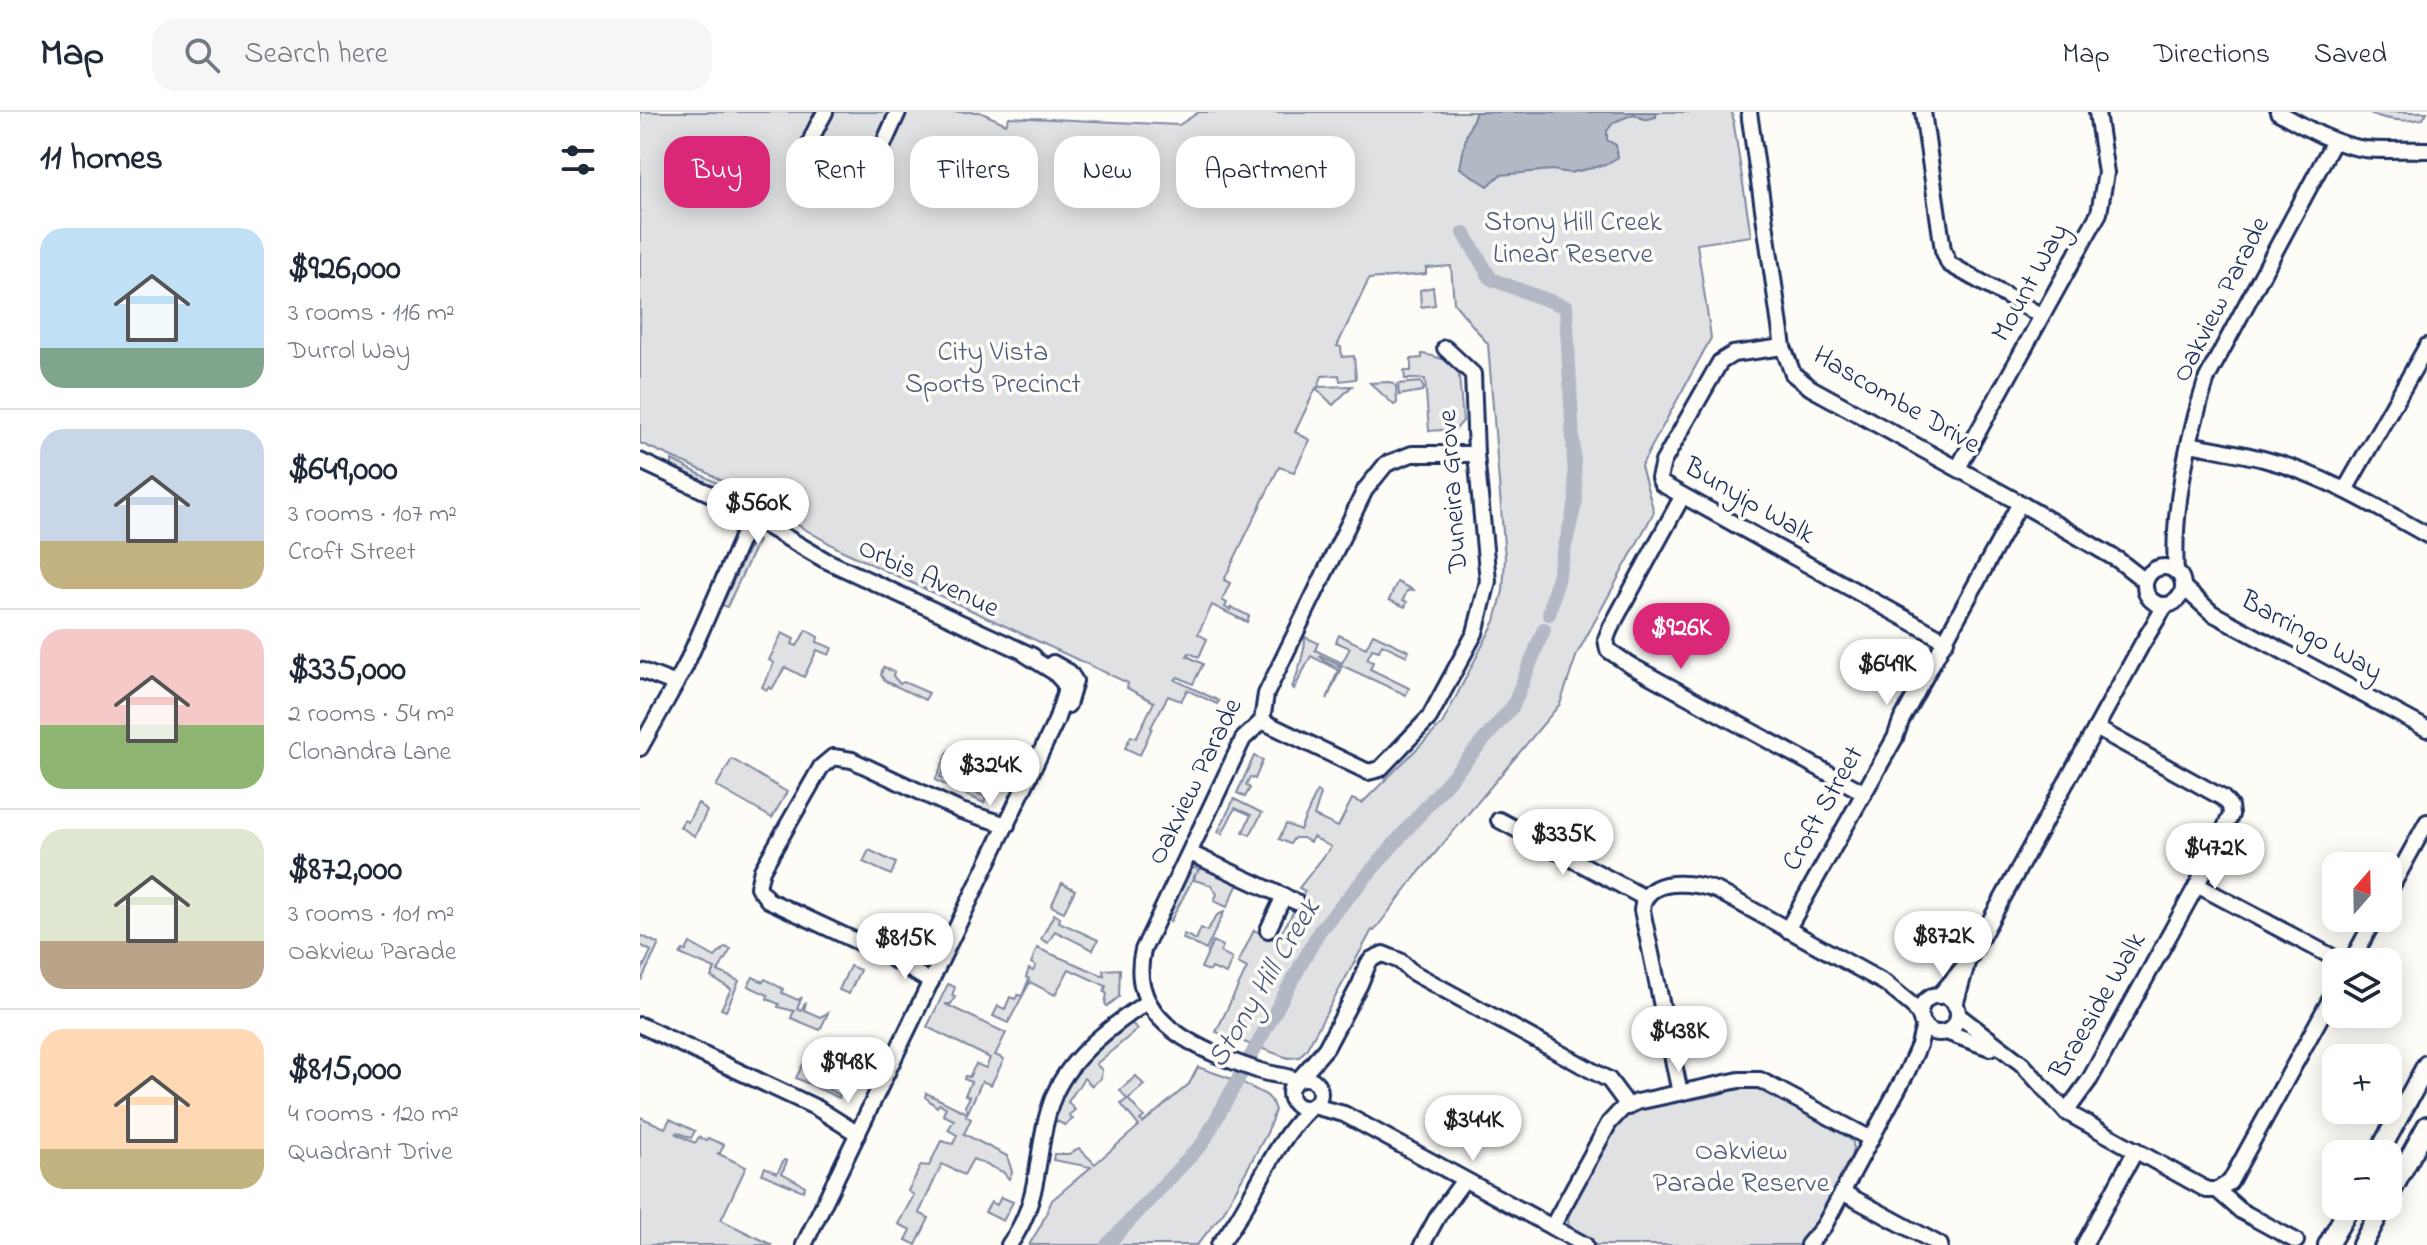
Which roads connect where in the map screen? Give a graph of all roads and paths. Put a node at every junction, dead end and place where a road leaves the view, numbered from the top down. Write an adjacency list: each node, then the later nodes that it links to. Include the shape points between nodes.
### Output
1 (825, 112): 2 (street, via 810,156 857,182 869,176)
2 (898, 112)
3 (1749, 112): 11 (street, Hascombe Drive)
4 (1923, 112): 9 (street, via 1949,264)
5 (2097, 112): 9 (street, Mount Way, via 2106,173 2099,213)
6 (2278, 112): 7 (street)
7 (2334, 141): 8 (street, via 2362,148); 13 (street, Oakview Parade, via 2207,378)
8 (2427, 150)
9 (2042, 316): 16 (street, Mount Way)
10 (2427, 346): 17 (street)
11 (1783, 347): 16 (street, Hascombe Drive, via 1801,382); 18 (street, Bunyip Walk, via 1733,354 1720,362 1660,469 1662,484)
12 (1445, 348): 14 (street, Duneira Grove, via 1473,374)
13 (2190, 444): 17 (street, via 2266,459); 22 (street, Oakview Parade)
14 (1476, 454): 33 (street, Oakview Parade, via 1412,454 1386,464 1365,490 1266,694); 33 (street, Duneira Grove, via 1488,581 1475,633 1429,718 1380,769 1368,772)
15 (640, 461): 20 (street, Orbis Avenue)
16 (1958, 468): 19 (street, Hascombe Drive)
17 (2345, 490): 21 (street)
18 (1682, 497): 29 (street, Bunyip Walk); 37 (street, via 1610,629 1608,650)
19 (2020, 503): 24 (street, Hascombe Drive, via 2118,560); 29 (street, Croft Street)
20 (756, 520): 32 (street); 40 (street, Orbis Avenue, via 825,560 1049,661 1073,677 1067,708)
21 (2427, 535)
22 (2174, 539): 23 (street, Oakview Parade); 24 (street, Oakview Parade)
23 (2176, 572): 24 (street); 25 (street)
24 (2152, 573): 26 (street, via 2145,591)
25 (2183, 587): 27 (street); 28 (street, Barringo Way)
26 (2150, 600): 27 (street); 30 (street)
27 (2170, 604): 28 (street, Barringo Way); 30 (street)
28 (2212, 613): 35 (street, Barringo Way)
29 (1946, 641): 37 (street, Croft Street)
30 (2142, 644): 34 (street)
31 (640, 673): 32 (street)
32 (673, 690): 36 (street)
33 (1262, 721): 41 (street, Oakview Parade, via 1243,739)
34 (2096, 728): 43 (street, Braeside Walk, via 2216,793 2230,806 2227,827); 48 (street)
35 (2427, 729)
36 (640, 748)
37 (1863, 792): 46 (street, Croft Street)
38 (1499, 820): 44 (street)
39 (2427, 822): 42 (street)
40 (1004, 831): 49 (street, Orbis Avenue); 49 (street, via 852,760 833,757 821,767 762,870 757,883 764,897)
41 (1190, 853): 45 (street, via 1290,899); 52 (street, Oakview Parade, via 1143,950 1139,976)
42 (2402, 868)
43 (2197, 885): 47 (street); 69 (street, Braeside Walk, via 2090,1079)
44 (1645, 898): 46 (street, via 1658,888 1697,884); 65 (street, via 1642,910)
45 (1268, 930)
46 (1787, 930): 50 (street)
47 (2322, 951)
48 (1967, 963): 51 (street); 53 (street)
49 (933, 977): 72 (street, Orbis Avenue)
50 (1885, 983): 51 (street); 55 (street, via 1913,1006)
51 (1936, 996): 53 (street, via 1948,998); 55 (street, via 1923,1004)
52 (1147, 1002): 61 (street, via 1164,1023 1209,1050); 86 (street, via 1104,1035 1056,1092 1035,1192)
53 (1957, 1010): 57 (street, via 1954,1025); 59 (street)
54 (2322, 1014): 79 (street, via 2230,1182)
55 (1922, 1021): 57 (street, via 1932,1032); 62 (street)
56 (640, 1025): 72 (street)
57 (1944, 1032): 59 (street); 62 (street)
58 (1326, 1048): 63 (street); 64 (street); 68 (street, via 1360,984 1386,963 1412,972 1609,1080)
59 (2006, 1053): 69 (street)
60 (2427, 1065): 74 (main road)
61 (1264, 1072): 63 (street); 66 (street)
62 (1907, 1072): 73 (street)
63 (1298, 1079): 64 (street, via 1309,1078); 66 (street, via 1290,1088)
64 (1320, 1090): 67 (street); 70 (street)
65 (1680, 1093): 68 (street); 73 (street, via 1760,1080)
66 (1291, 1100): 67 (street, via 1300,1108); 75 (street)
67 (1312, 1107): 70 (street); 75 (street)
68 (1629, 1107): 83 (street, via 1609,1123)
69 (2066, 1112): 76 (street)
70 (1344, 1114): 78 (street)
71 (2427, 1126): 77 (main road)
72 (861, 1128): 85 (street, Orbis Avenue)
73 (1871, 1139): 80 (street)
74 (2386, 1140)
75 (1281, 1141): 87 (street, via 1242,1215)
76 (2136, 1150): 79 (street, via 2207,1190); 92 (street)
77 (2402, 1172)
78 (1459, 1177): 83 (street); 88 (street)
79 (2217, 1190): 84 (street, via 2241,1211)
80 (1842, 1192): 90 (street); 91 (street)
81 (2342, 1220): 93 (main road)
82 (2375, 1220): 94 (main road)
83 (1552, 1227): 89 (street)
84 (2296, 1241)
85 (804, 1245)
86 (1009, 1245)
87 (1219, 1245)
88 (1422, 1245)
89 (1585, 1245)
90 (1808, 1245)
91 (1940, 1245)
92 (2084, 1245)
93 (2328, 1245)
94 (2362, 1245)

